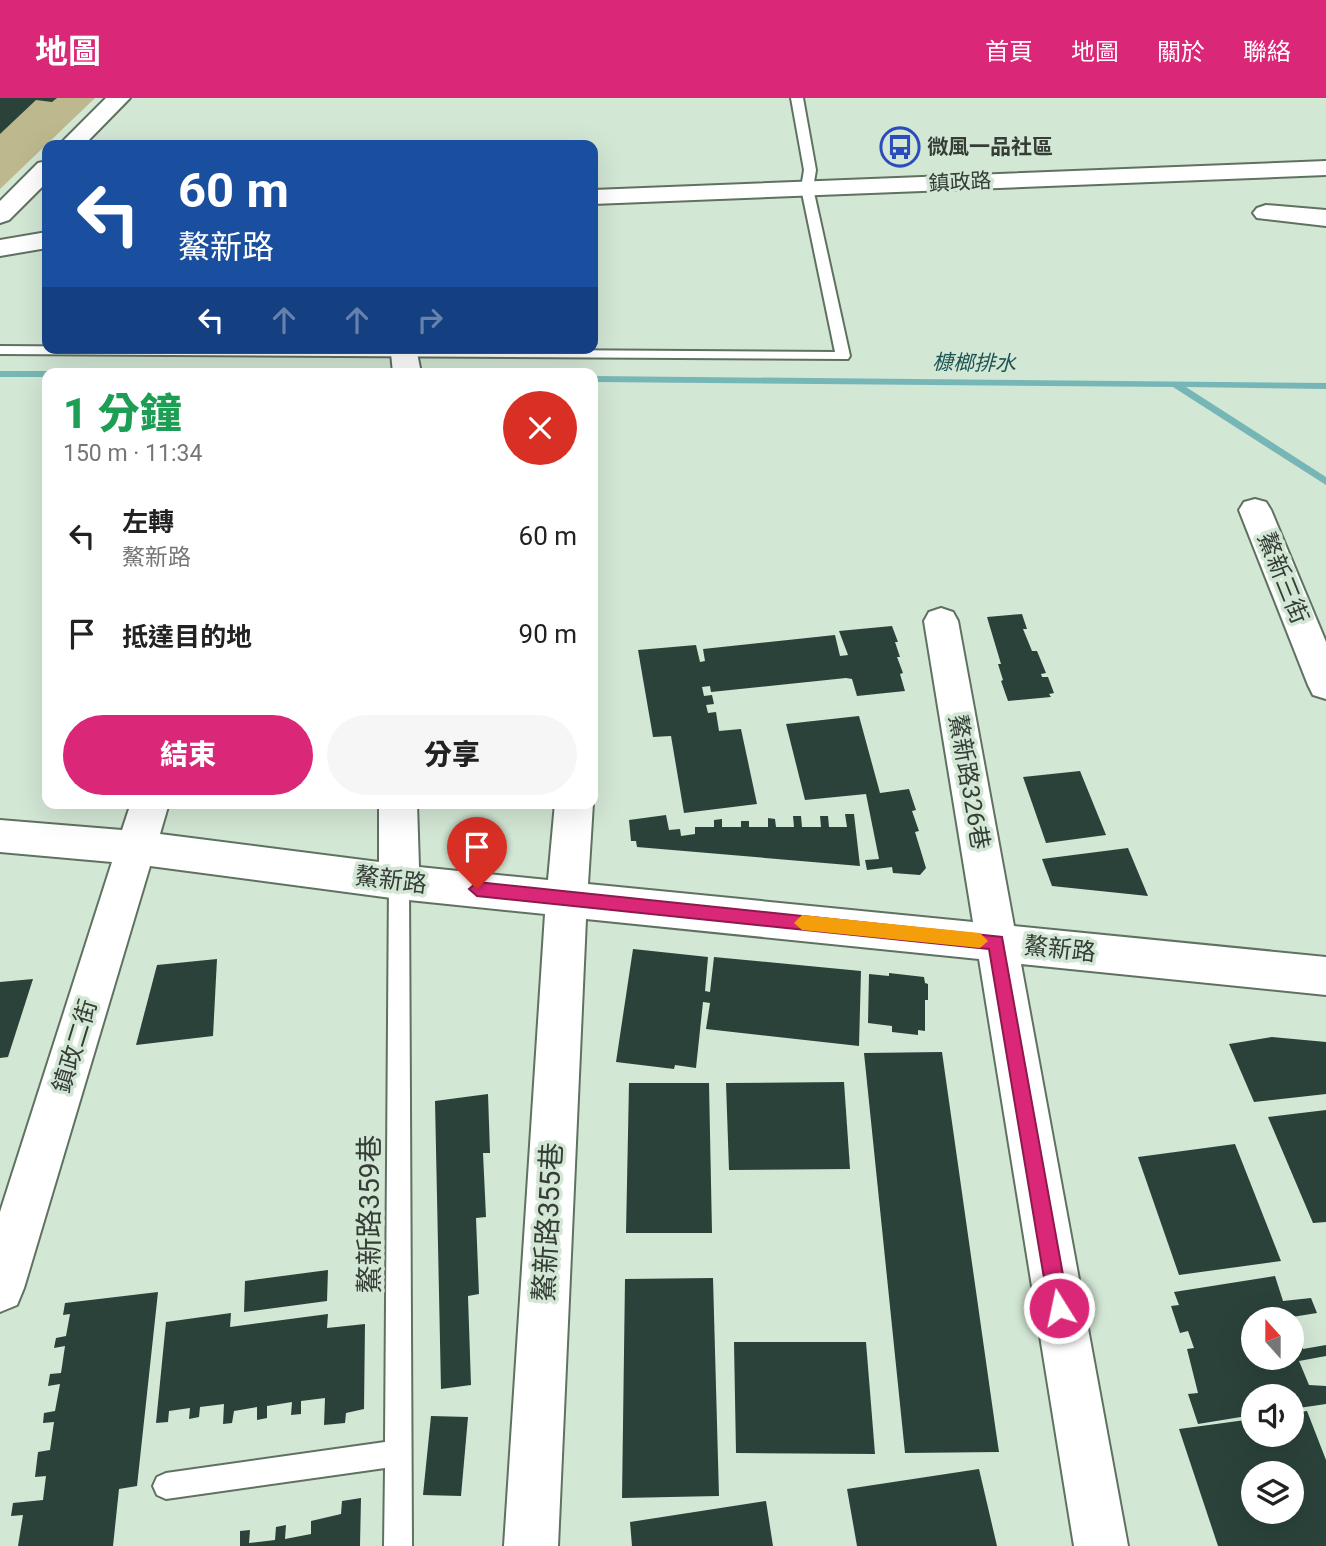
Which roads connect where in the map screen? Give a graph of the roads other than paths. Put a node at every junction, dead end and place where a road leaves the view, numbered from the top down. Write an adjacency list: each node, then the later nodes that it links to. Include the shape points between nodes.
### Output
1 (119, 98): 3 (street)
2 (797, 98): 8 (lane)
3 (76, 140)
4 (1326, 150): 8 (street, 鎮政路)
5 (1326, 168): 8 (street, 鎮政路)
6 (42, 173): 11 (street)
7 (598, 178): 8 (street, 鎮政路)
8 (808, 179): 9 (street, 鎮政路); 20 (lane, via 843,356)
9 (598, 197)
10 (1266, 213): 12 (street)
11 (0, 215)
12 (1326, 218)
13 (42, 222): 14 (street)
14 (0, 229)
15 (42, 241): 16 (street)
16 (0, 248)
17 (0, 350): 18 (lane)
18 (42, 351)
19 (125, 354): 20 (lane)
20 (406, 363)
21 (1255, 510): 23 (street, 鰲新三街)
22 (941, 621): 31 (street, 鰲新路326巷)
23 (1326, 685)
24 (148, 809): 28 (street, 鎮政二街)
25 (398, 809): 29 (street)
26 (573, 809): 30 (street, 鰲新路355巷)
27 (0, 836): 28 (street, 鰲新路)
28 (136, 848): 29 (street, 鰲新路); 33 (street, 鎮政二街)
29 (399, 881): 30 (street, 鰲新路); 34 (lane, 鰲新路359巷)
30 (566, 898): 31 (street, 鰲新路); 37 (street, 鰲新路355巷)
31 (996, 942): 32 (street, 鰲新路); 38 (street, 鰲新路326巷)
32 (1326, 976)
33 (0, 1288)
34 (399, 1452): 35 (lane); 36 (lane, 鰲新路359巷)
35 (166, 1486)
36 (398, 1546)
37 (531, 1546)
38 (1101, 1546)

